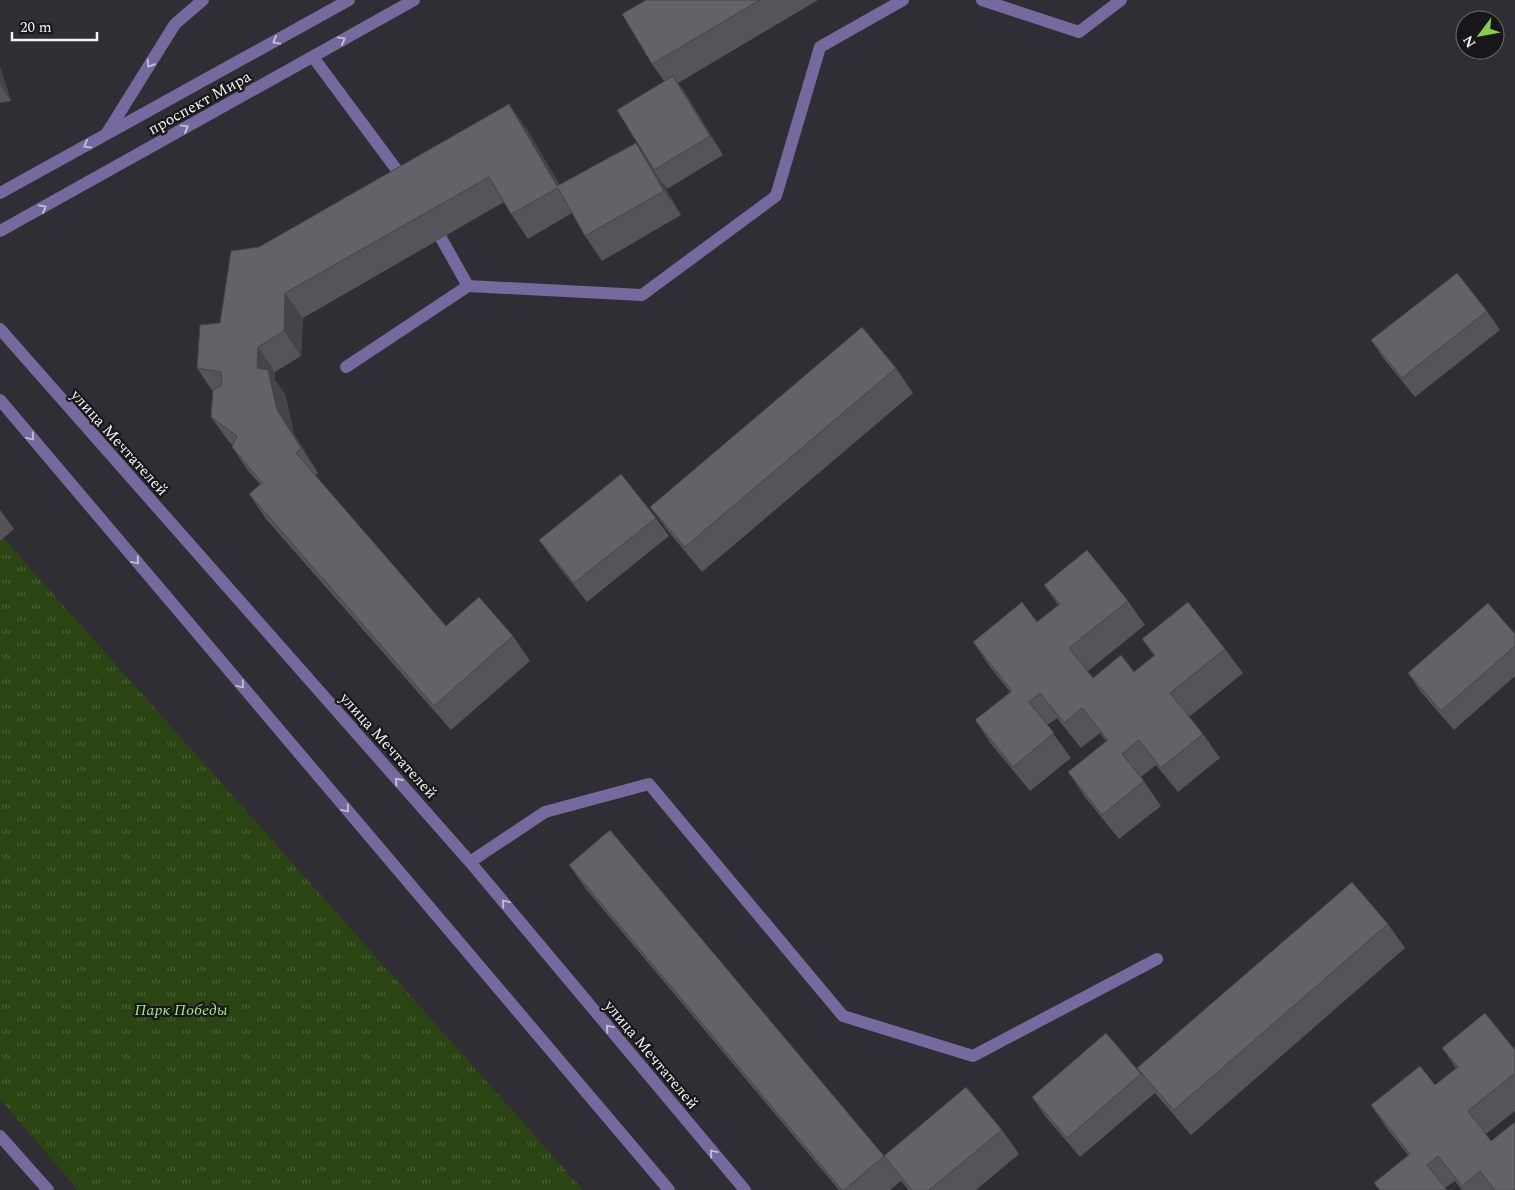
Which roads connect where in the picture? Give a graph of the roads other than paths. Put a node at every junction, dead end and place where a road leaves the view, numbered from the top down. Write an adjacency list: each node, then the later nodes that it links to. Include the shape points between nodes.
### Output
1 (203, 0): 8 (street, one-way to 8, via 175,24)
2 (349, 0): 8 (street, проспект Мира, one-way to 8)
3 (414, 0): 7 (street, проспект Мира, one-way to 3)
4 (903, 0): 13 (street, via 820,47 776,196 642,295)
5 (982, 0): 6 (street, via 1079,32)
6 (1121, 0)
7 (313, 57): 10 (street); 11 (street, проспект Мира, one-way to 7)
8 (106, 134): 9 (street, проспект Мира, one-way to 9)
9 (0, 192)
10 (414, 192)
11 (0, 230)
12 (441, 238): 13 (street)
13 (468, 286): 15 (street)
14 (0, 330): 17 (street, улица Мечтателей, one-way to 14)
15 (346, 367)
16 (0, 400): 21 (street, one-way to 21)
17 (470, 862): 18 (street, via 545,812 649,784 843,1016 973,1056); 22 (street, улица Мечтателей, one-way to 17)
18 (1157, 959)
19 (0, 1136): 20 (street)
20 (48, 1190)
21 (669, 1190)
22 (745, 1190)

